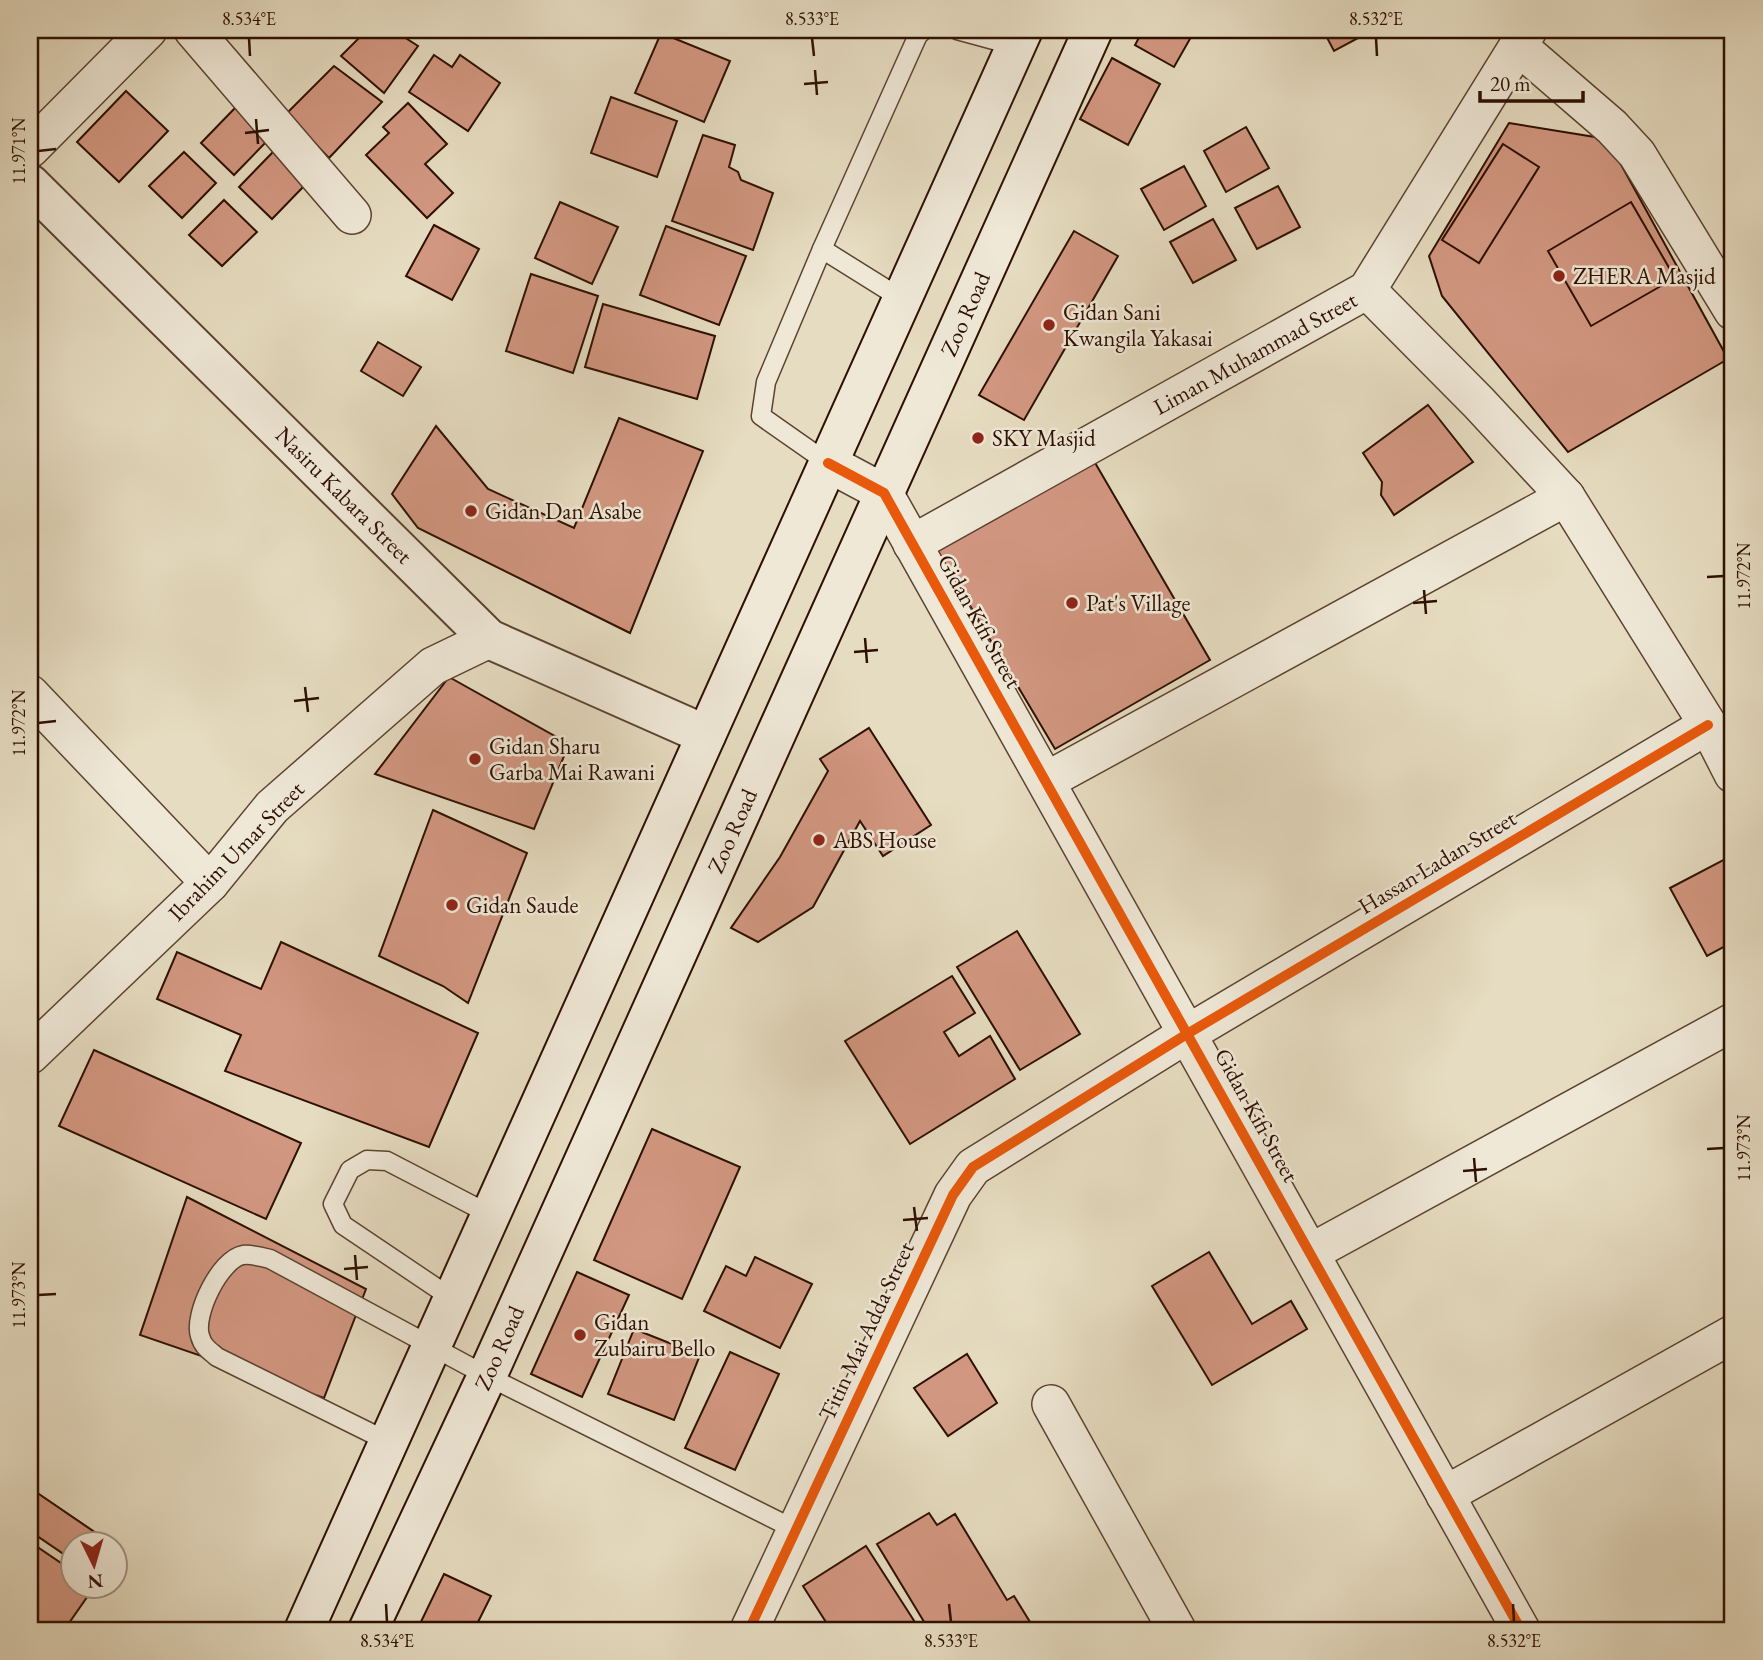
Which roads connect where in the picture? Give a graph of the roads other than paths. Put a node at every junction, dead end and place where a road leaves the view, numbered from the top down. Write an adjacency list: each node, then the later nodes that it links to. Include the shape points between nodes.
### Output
1 (148, 30): 8 (street)
2 (193, 30): 10 (street)
3 (924, 30): 11 (lane)
4 (957, 30): 6 (lane)
5 (1093, 30): 16 (main road, Zoo Road)
6 (1019, 38): 13 (main road)
7 (1523, 38): 12 (street, Liman Muhammad Street); 14 (street, via 1637,154)
8 (30, 149)
9 (30, 184): 19 (main road, Nasiru Kabara Street)
10 (352, 215)
11 (822, 249): 13 (lane); 15 (lane, via 766,382 761,416)
12 (1367, 290): 17 (street); 18 (street, Liman Muhammad Street)
13 (902, 299): 15 (main road)
14 (1733, 311)
15 (828, 463): 16 (street); 22 (main road)
16 (884, 493): 18 (street, Gidan Kifi Street); 34 (main road, Zoo Road)
17 (1566, 497): 21 (street); 24 (street)
18 (912, 544): 24 (street, Gidan Kifi Street)
19 (489, 639): 22 (main road, Nasiru Kabara Street); 25 (street, Ibrahim Umar Street, via 433,666 272,807)
20 (30, 694): 25 (street)
21 (1707, 725): 23 (street); 27 (street, Hassan Ladan Street)
22 (706, 735): 29 (main road)
23 (1733, 774)
24 (1046, 781): 27 (street, Gidan Kifi Street)
25 (210, 883): 28 (street, Ibrahim Umar Street)
26 (1733, 1022): 30 (street)
27 (1187, 1034): 30 (street, Gidan Kifi Street); 38 (street, Titin Mai Adda Street, via 974,1167 953,1195)
28 (30, 1055)
29 (491, 1215): 31 (main road); 31 (lane, via 387,1161 367,1160 350,1170 333,1204 343,1225)
30 (1310, 1253): 37 (street, Gidan Kifi Street)
31 (453, 1299): 33 (main road)
32 (1733, 1334): 37 (street)
33 (432, 1345): 34 (lane); 36 (main road); 36 (lane, via 270,1259 245,1255 219,1272 200,1315 198,1334 204,1347)
34 (487, 1376): 38 (lane); 40 (main road, Zoo Road)
35 (1051, 1404): 42 (street)
36 (389, 1442): 39 (main road)
37 (1445, 1495): 43 (street, Gidan Kifi Street)
38 (796, 1530): 41 (street, Titin Mai Adda Street)
39 (304, 1630)
40 (368, 1630)
41 (749, 1630)
42 (1177, 1630)
43 (1521, 1630)

